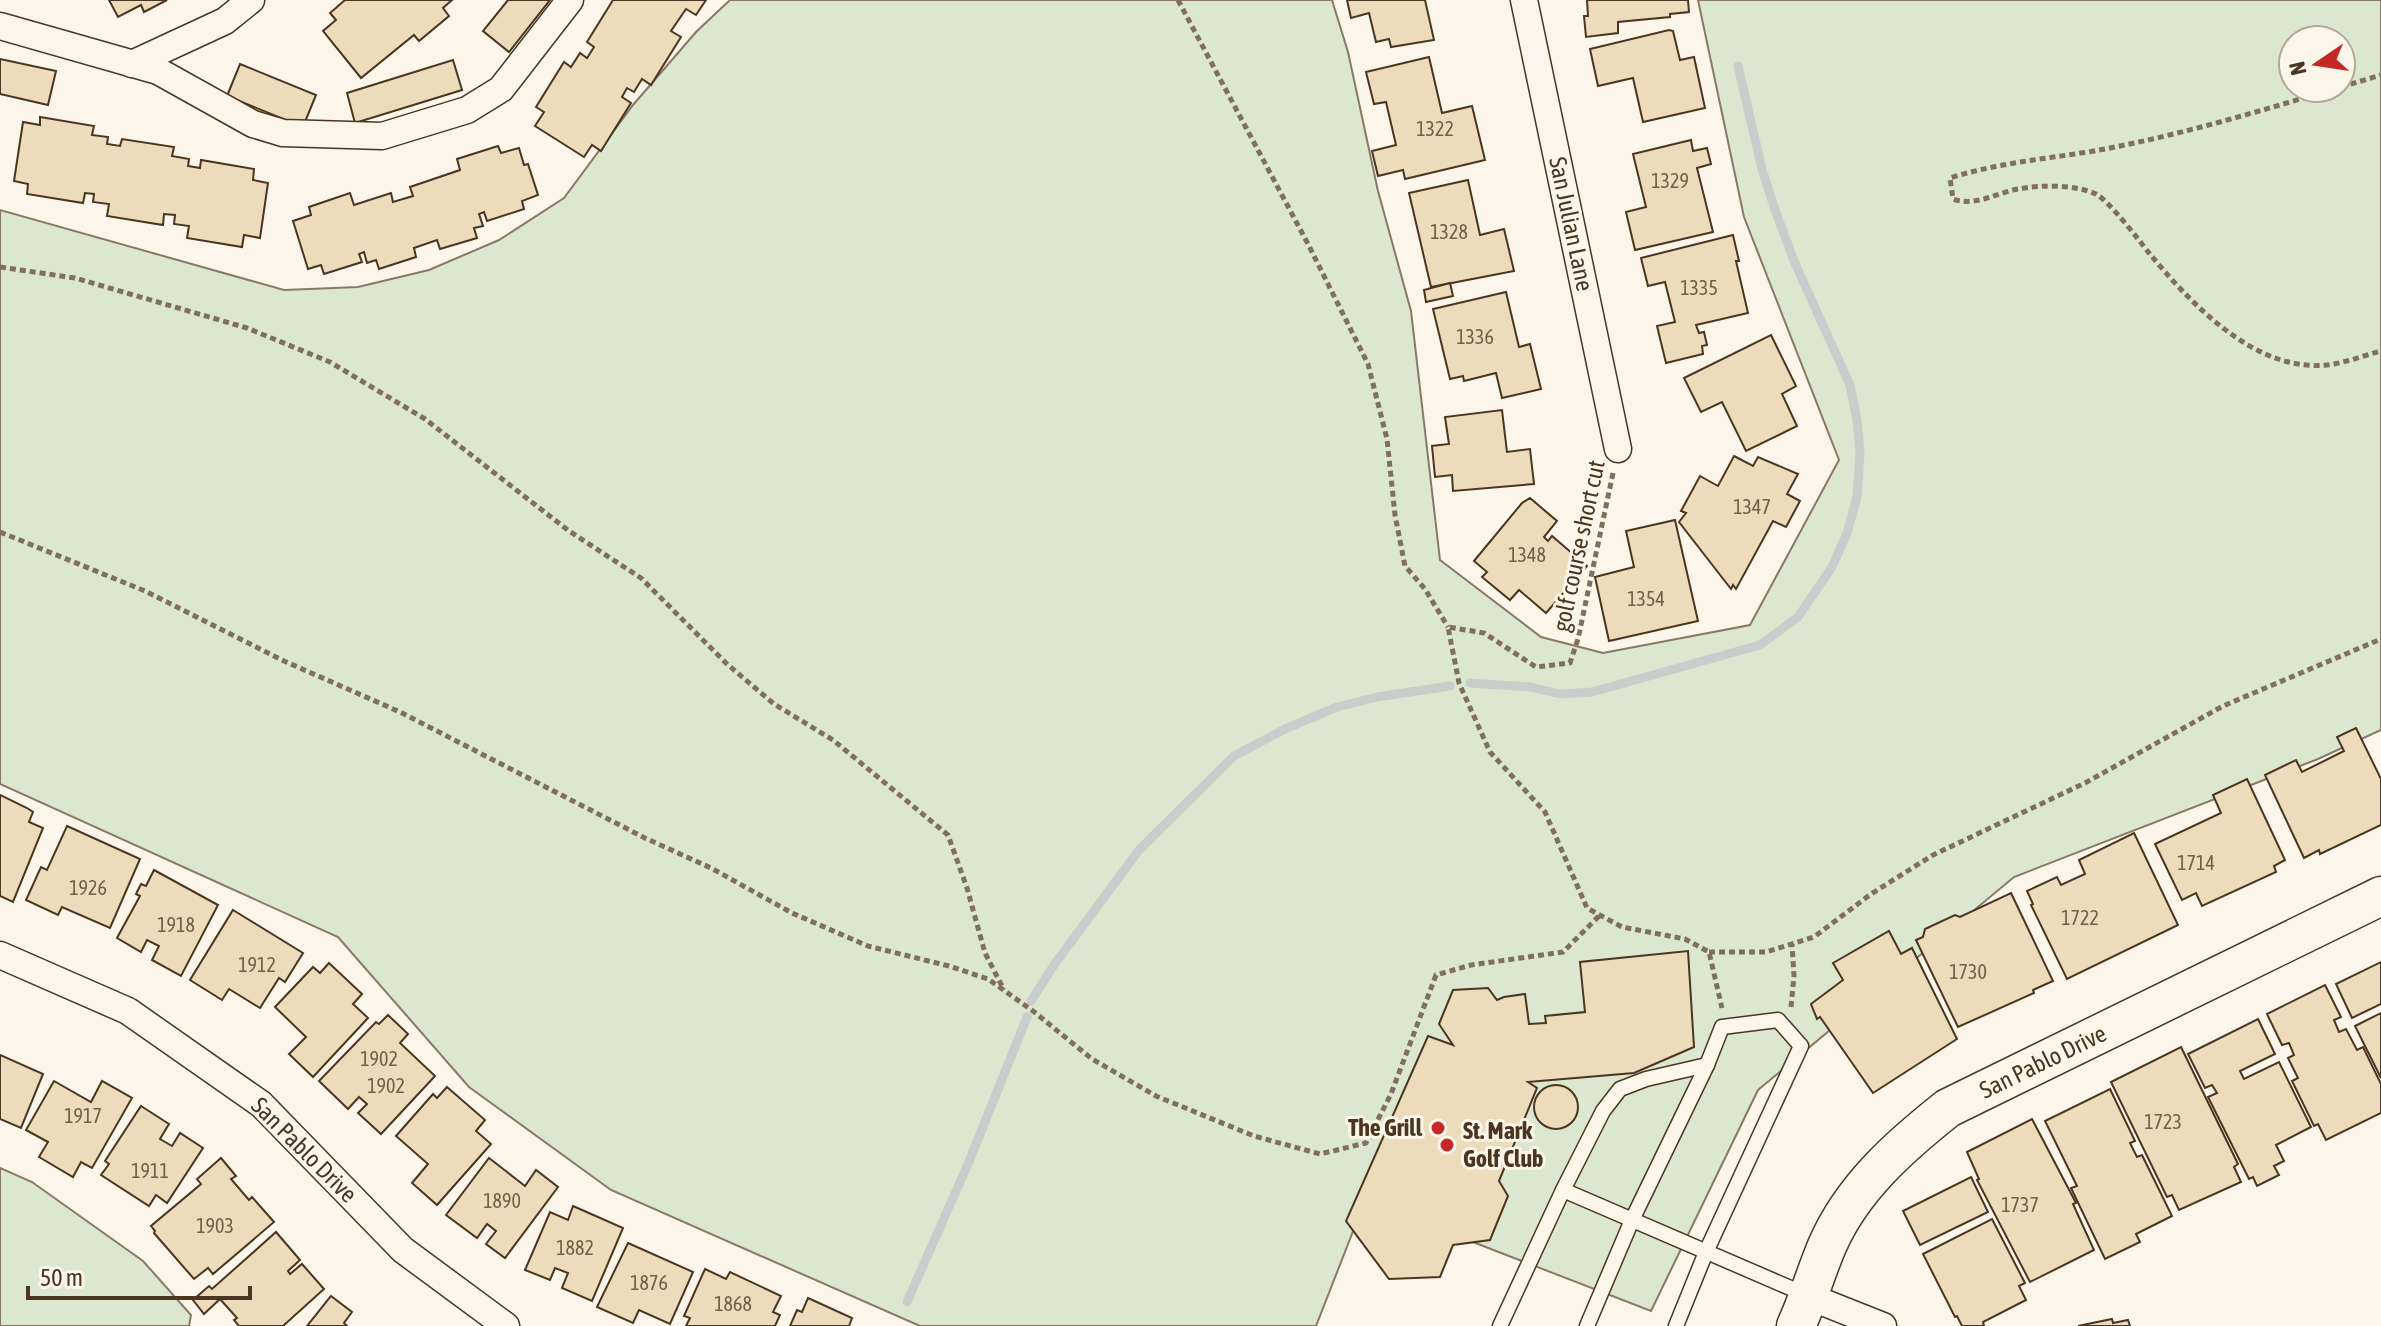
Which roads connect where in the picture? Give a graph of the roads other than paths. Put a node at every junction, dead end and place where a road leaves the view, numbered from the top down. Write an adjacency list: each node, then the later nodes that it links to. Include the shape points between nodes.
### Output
1 (251, 0): 5 (street, via 225,21)
2 (570, 0): 5 (street, via 501,89 467,110 382,136 283,133 253,124 158,71)
3 (1524, 0): 6 (street, San Julian Lane)
4 (0, 26): 5 (street)
5 (132, 64)
6 (1618, 449)
7 (2381, 896): 13 (street, San Pablo Drive, via 1948,1108 1900,1146 1860,1190 1828,1243)
8 (0, 955): 14 (street, San Pablo Drive, via 128,1011 261,1104 403,1250)
9 (1707, 1065): 10 (lane, via 1620,1089); 11 (lane); 12 (lane, via 1722,1027 1778,1020 1801,1046)
10 (1563, 1190): 11 (lane); 15 (lane)
11 (1632, 1220): 12 (lane); 16 (lane)
12 (1706, 1252): 13 (lane); 17 (lane)
13 (1803, 1311): 18 (street)
14 (506, 1326)
15 (1500, 1326)
16 (1587, 1326)
17 (1676, 1326)
18 (1883, 1326)

